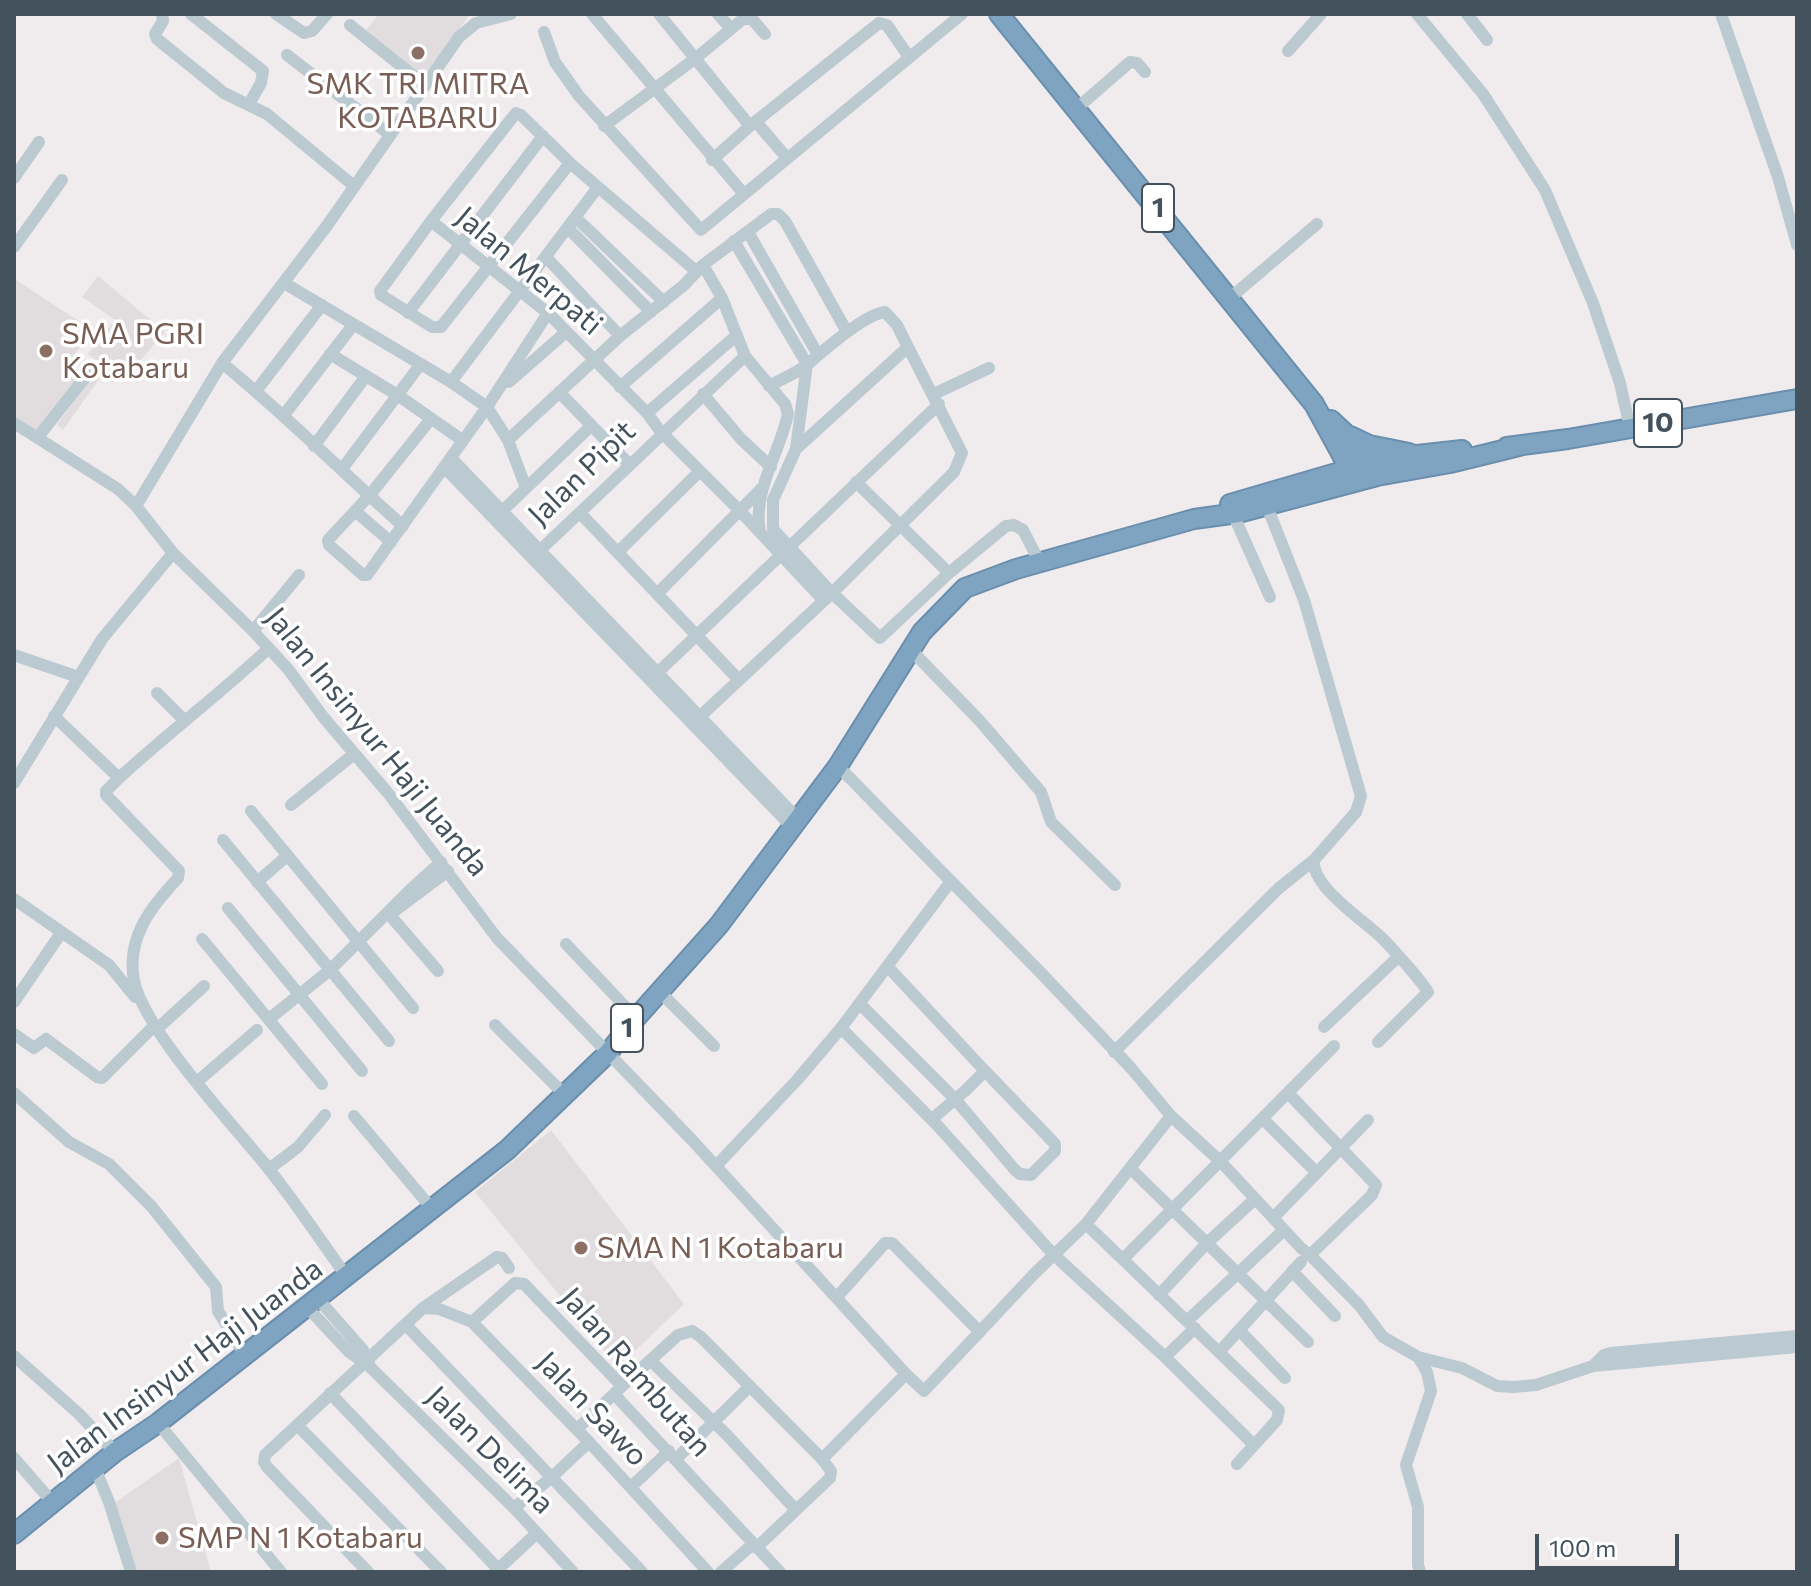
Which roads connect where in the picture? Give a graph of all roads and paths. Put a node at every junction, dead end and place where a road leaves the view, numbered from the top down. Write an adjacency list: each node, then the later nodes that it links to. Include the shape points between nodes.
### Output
1 (163, 14): 27 (street, via 157,39 224,93)
2 (191, 14): 27 (street, via 263,71)
3 (276, 14): 4 (street, via 304,33)
4 (327, 14)
5 (511, 14): 25 (street, via 468,28)
6 (592, 14): 26 (street)
7 (659, 14): 23 (street)
8 (718, 14): 16 (street)
9 (962, 14): 22 (street)
10 (999, 14): 28 (highway, 1)
11 (1321, 14): 20 (street)
12 (1417, 14): 94 (street, via 1483,94 1545,190 1593,303)
13 (1467, 14): 19 (street)
14 (1721, 14): 48 (street)
15 (350, 25): 25 (street)
16 (731, 29): 18 (street, via 748,18); 23 (street)
17 (544, 32): 30 (street, via 555,62)
18 (765, 34)
19 (1487, 40)
20 (1288, 51)
21 (287, 55): 31 (street)
22 (909, 57): 29 (street, via 887,25 879,23); 34 (street)
23 (696, 58): 26 (street); 29 (street)
24 (1145, 72): 28 (street, via 1130,62)
25 (425, 85): 31 (street)
26 (654, 89): 30 (street); 35 (street)
27 (249, 104): 39 (street)
28 (1076, 109): 56 (highway, 1)
29 (753, 124): 34 (street); 35 (street)
30 (604, 126): 41 (street, via 701,230)
31 (389, 134): 39 (street)
32 (543, 136): 36 (street); 42 (street, via 521,115 514,115); 47 (street)
33 (39, 142): 37 (street)
34 (787, 158): 41 (street)
35 (712, 160): 41 (street)
36 (570, 163): 40 (street); 51 (street)
37 (14, 178)
38 (62, 180): 49 (street)
39 (354, 186): 53 (street)
40 (598, 187): 43 (street); 52 (street)
41 (743, 193)
42 (431, 221): 47 (street, Jalan Merpati); 60 (street, via 380,291)
43 (572, 223): 50 (street); 57 (street); 59 (street)
44 (1317, 224): 56 (street)
45 (748, 232): 46 (street); 64 (street, via 771,214 785,221); 68 (street)
46 (734, 241): 52 (street); 73 (street)
47 (460, 242): 51 (street, Jalan Merpati); 60 (street)
48 (1797, 245)
49 (14, 247)
50 (546, 257): 54 (street); 66 (street)
51 (490, 266): 54 (street, Jalan Merpati); 60 (street, via 441,327)
52 (699, 268): 55 (street); 57 (street)
53 (284, 283): 58 (street); 72 (street)
54 (520, 290): 61 (street, Jalan Merpati); 78 (street)
55 (722, 298): 65 (street); 80 (street)
56 (1230, 298): 97 (highway, 1)
57 (664, 302): 59 (street)
58 (322, 305): 62 (street); 81 (street)
59 (651, 312): 66 (street)
60 (408, 313)
61 (548, 313): 63 (street, Jalan Merpati); 83 (street)
62 (353, 325): 69 (street); 74 (street)
63 (566, 332): 71 (street, Jalan Merpati); 83 (street)
64 (847, 332): 67 (street, via 885,312); 68 (street)
65 (737, 335): 70 (street); 89 (street)
66 (620, 336): 71 (street)
67 (908, 347): 86 (street); 102 (street)
68 (817, 353): 73 (street)
69 (330, 354): 77 (street); 90 (street)
70 (745, 356): 79 (street); 84 (street, Jalan Pipit)
71 (594, 360): 80 (street, Jalan Merpati); 82 (street)
72 (222, 363): 81 (street); 115 (street)
73 (807, 364): 79 (street); 102 (street)
74 (420, 365): 78 (street); 85 (street)
75 (989, 368): 86 (street)
76 (87, 375): 96 (street)
77 (366, 376): 85 (street); 100 (street)
78 (451, 382): 88 (street)
79 (769, 386): 106 (street, via 788,414)
80 (620, 387): 89 (street, Jalan Merpati)
81 (256, 391): 90 (street)
82 (559, 392): 93 (street); 99 (street)
83 (496, 394): 88 (street)
84 (703, 394): 95 (street, Jalan Pipit); 106 (street)
85 (399, 396): 91 (street); 107 (street)
86 (936, 399): 111 (street); 123 (street, via 961,461)
87 (1797, 399): 94 (highway, 10)
88 (487, 407): 98 (street); 99 (street)
89 (647, 413): 95 (street, Jalan Merpati)
90 (284, 415): 100 (street)
91 (430, 420): 98 (street); 114 (street)
92 (14, 423): 96 (street, Jalan Insinyur Haji Juanda)
93 (591, 426): 105 (street); 113 (street)
94 (1630, 428): 101 (highway, 10)
95 (661, 432): 105 (street, Jalan Pipit); 108 (street, Jalan Merpati)
96 (38, 437): 115 (street, Jalan Insinyur Haji Juanda, via 107,479)
97 (1341, 437): 103 (highway); 109 (highway, 1); 110 (highway, via 1338,460)
98 (462, 440): 104 (street)
99 (508, 440): 113 (street)
100 (314, 446): 107 (street)
101 (1519, 446): 103 (highway, 10); 109 (highway, 10, via 1450,463)
102 (796, 449): 127 (street, via 771,511 773,529)
103 (1417, 455): 109 (highway, 10)
104 (448, 462): 119 (street); 124 (street)
105 (629, 464): 120 (street, Jalan Pipit)
106 (771, 467): 112 (street)
107 (342, 469): 114 (street)
108 (700, 471): 118 (street, Jalan Merpati); 128 (street)
109 (1363, 473): 110 (highway, Jalan Insinyur Haji Juanda / 10); 116 (highway, Jalan Insinyur Haji Juanda / 1)
110 (1328, 474): 122 (highway, Jalan Insinyur Haji Juanda / 1)
111 (856, 482): 123 (street); 127 (street)
112 (763, 487): 118 (street); 125 (street)
113 (526, 488): 119 (street)
114 (369, 496): 117 (street); 124 (street)
115 (136, 506): 129 (street, Jalan Insinyur Haji Juanda)
116 (1267, 506): 121 (highway, Jalan Insinyur Haji Juanda / 1); 158 (street, via 1304,600 1361,796 1356,812)
117 (355, 511): 126 (street); 126 (street, via 328,541 360,573 366,575)
118 (740, 511): 125 (street, Jalan Merpati); 134 (street)
119 (499, 514): 130 (street)
120 (581, 514): 128 (street); 130 (street, Jalan Pipit)
121 (1233, 514): 122 (highway, Jalan Insinyur Haji Juanda / 1); 136 (street)
122 (1194, 519): 131 (highway, Jalan Insinyur Haji Juanda / 1)
123 (901, 525): 132 (street); 135 (street)
124 (403, 526): 126 (street)
125 (760, 532): 127 (street, Jalan Merpati)
126 (391, 542)
127 (785, 550): 135 (street); 138 (street)
128 (618, 552): 134 (street)
129 (173, 553): 137 (street, Jalan Insinyur Haji Juanda); 143 (street, via 131,601)
130 (536, 554): 142 (street)
131 (1040, 563): 132 (street, via 1023,530 1011,524); 140 (highway, Jalan Insinyur Haji Juanda / 1, via 965,588)
132 (949, 573): 135 (street, via 880,638)
133 (299, 575): 137 (street)
134 (657, 594): 138 (street)
135 (828, 596): 144 (street)
136 (1270, 597)
137 (253, 631): 139 (street, Jalan Insinyur Haji Juanda)
138 (696, 635): 142 (street); 144 (street)
139 (269, 648): 147 (street); 149 (street, Jalan Insinyur Haji Juanda)
140 (910, 649): 150 (highway, Jalan Insinyur Haji Juanda / 1); 162 (street, via 1041,792 1051,822)
141 (14, 655): 143 (street)
142 (654, 676): 148 (street)
143 (78, 677): 146 (street)
144 (739, 680): 148 (street)
145 (157, 693): 147 (street)
146 (54, 716): 151 (street); 152 (street)
147 (184, 720): 151 (street)
148 (696, 720): 155 (street)
149 (354, 754): 153 (street); 159 (street, Jalan Insinyur Haji Juanda)
150 (838, 766): 155 (highway, Jalan Insinyur Haji Juanda / 1); 160 (street)
151 (119, 778): 178 (street, via 106,795 179,871 137,935 132,971)
152 (14, 783)
153 (291, 805)
154 (251, 811): 157 (street)
155 (796, 824): 175 (highway, Jalan Insinyur Haji Juanda / 1)
156 (223, 840): 161 (street)
157 (287, 856): 161 (street); 168 (street)
158 (1314, 860): 170 (street, via 1324,886); 193 (street, via 1279,888)
159 (444, 867): 165 (street, via 407,905); 194 (street, Jalan Insinyur Haji Juanda, via 497,938)
160 (951, 881): 171 (street); 193 (street)
161 (257, 882): 172 (street)
162 (1115, 885)
163 (14, 899): 166 (street)
164 (228, 908): 176 (street)
165 (390, 911): 168 (street); 173 (street)
166 (61, 933): 177 (street); 178 (street, via 109,965)
167 (202, 939): 182 (street)
168 (361, 942): 172 (street); 180 (street)
169 (566, 944): 181 (street)
170 (1397, 958): 185 (street); 190 (street, via 1428,992)
171 (889, 968): 179 (street); 196 (street)
172 (330, 970): 176 (street); 189 (street)
173 (438, 971)
174 (204, 986): 184 (street)
175 (660, 992): 181 (highway, Jalan Insinyur Haji Juanda / 1); 191 (street)
176 (298, 995): 182 (street); 195 (street)
177 (14, 1002)
178 (139, 1002): 184 (street)
179 (860, 1004): 186 (street); 202 (street)
180 (413, 1008)
181 (636, 1018): 194 (highway, Jalan Insinyur Haji Juanda / 1)
182 (269, 1019): 198 (street)
183 (495, 1025): 201 (street)
184 (156, 1027): 188 (street, via 102,1078 46,1039 34,1048); 197 (street)
185 (1324, 1027)
186 (841, 1028): 206 (street); 211 (street)
187 (257, 1030): 197 (street)
188 (14, 1034)
189 (389, 1041)
190 (1378, 1042)
191 (714, 1046)
192 (1334, 1046): 200 (street)
193 (1114, 1052): 205 (street)
194 (608, 1053): 201 (highway, Jalan Insinyur Haji Juanda / 1); 211 (street)
195 (362, 1071)
196 (985, 1071): 202 (street); 202 (street, via 1055,1144 1039,1168 1031,1175 1020,1174)
197 (198, 1081): 212 (street)
198 (322, 1084)
199 (14, 1093): 243 (street, via 69,1142 109,1164 152,1207 216,1287 218,1311)
200 (1288, 1093): 207 (street); 209 (street)
201 (566, 1096): 216 (highway, Jalan Insinyur Haji Juanda / 1)
202 (955, 1099): 206 (street)
203 (325, 1115): 212 (street, via 298,1147)
204 (354, 1116): 216 (street)
205 (1171, 1116): 210 (street); 213 (street)
206 (932, 1119): 222 (street)
207 (1263, 1119): 210 (street); 214 (street)
208 (1368, 1120): 209 (street)
209 (1341, 1147): 214 (street); 224 (street, via 1376,1189)
210 (1221, 1162): 215 (street); 217 (street)
211 (716, 1166): 229 (street)
212 (269, 1169): 227 (street)
213 (1131, 1169): 217 (street); 219 (street)
214 (1316, 1172): 218 (street)
215 (1255, 1199): 218 (street); 221 (street)
216 (433, 1210): 227 (highway, Jalan Insinyur Haji Juanda / 1)
217 (1173, 1210): 221 (street); 223 (street)
218 (1274, 1217): 220 (street)
219 (1086, 1224): 222 (street); 223 (street)
220 (1284, 1230): 224 (street); 226 (street)
221 (1207, 1243): 226 (street); 228 (street)
222 (1053, 1254): 238 (street); 245 (street)
223 (1123, 1259): 228 (street)
224 (1301, 1263): 230 (street); 233 (street); 246 (street, via 1359,1305 1383,1337)
225 (509, 1268): 232 (street, via 497,1257)
226 (1237, 1273): 230 (street); 236 (street)
227 (347, 1277): 231 (highway, Jalan Insinyur Haji Juanda / 1)
228 (1159, 1295): 236 (street)
229 (837, 1297): 238 (street, via 885,1243 892,1243); 250 (street)
230 (1266, 1301): 237 (street); 240 (street)
231 (313, 1304): 243 (highway, Jalan Insinyur Haji Juanda / 1); 248 (street, Jalan Delima)
232 (423, 1308): 234 (street, Jalan Sawo); 235 (street)
233 (1335, 1316)
234 (472, 1322): 253 (street, Jalan Rambutan, via 515,1283 524,1284); 258 (street, Jalan Sawo)
235 (406, 1325): 248 (street); 267 (street)
236 (1191, 1325): 242 (street); 245 (street)
237 (1239, 1330): 242 (street); 251 (street)
238 (980, 1332): 250 (street, via 924,1391)
239 (1797, 1336): 249 (street, via 1611,1353)
240 (1308, 1342)
241 (1797, 1347): 249 (street)
242 (1220, 1351): 260 (street, via 1279,1410 1277,1420)
243 (245, 1355): 255 (highway, Jalan Insinyur Haji Juanda / 1)
244 (14, 1356): 261 (street)
245 (1165, 1357): 260 (street)
246 (1418, 1357): 249 (street, via 1513,1387); 285 (street, via 1431,1391 1406,1465 1418,1507)
247 (651, 1361): 252 (street, via 678,1335 692,1331); 253 (street); 256 (street)
248 (366, 1362): 254 (street); 270 (street, Jalan Delima)
249 (1593, 1366)
250 (906, 1374): 264 (street)
251 (1285, 1378)
252 (750, 1386): 256 (street); 264 (street)
253 (618, 1390): 258 (street); 262 (street, Jalan Rambutan)
254 (330, 1393): 257 (street); 275 (street)
255 (158, 1423): 261 (highway, Jalan Insinyur Haji Juanda / 1); 277 (street)
256 (714, 1423): 262 (street); 271 (street)
257 (298, 1426): 278 (street, via 264,1462); 279 (street)
258 (577, 1429): 259 (street, Jalan Sawo)
259 (589, 1442): 267 (street); 268 (street, Jalan Sawo)
260 (1253, 1444): 265 (street)
261 (115, 1452): 266 (highway, Jalan Insinyur Haji Juanda / 1)
262 (672, 1455): 268 (street); 274 (street, Jalan Rambutan)
263 (14, 1458): 269 (street)
264 (822, 1459): 271 (street, via 831,1476)
265 (1237, 1464)
266 (95, 1468): 269 (highway, Jalan Insinyur Haji Juanda / 1); 276 (street)
267 (552, 1477): 270 (street); 281 (street)
268 (631, 1487): 282 (street, Jalan Sawo)
269 (53, 1503): 273 (highway, Jalan Insinyur Haji Juanda / 1)
270 (514, 1508): 272 (street, Jalan Delima)
271 (795, 1509): 274 (street)
272 (537, 1533): 275 (street); 280 (street, Jalan Delima)
273 (14, 1534)
274 (755, 1546): 283 (street); 284 (street, Jalan Rambutan)
275 (498, 1571)
276 (131, 1572)
277 (281, 1572)
278 (368, 1572)
279 (441, 1572)
280 (573, 1572)
281 (642, 1572)
282 (708, 1572)
283 (721, 1572)
284 (780, 1572)
285 (1420, 1572)

